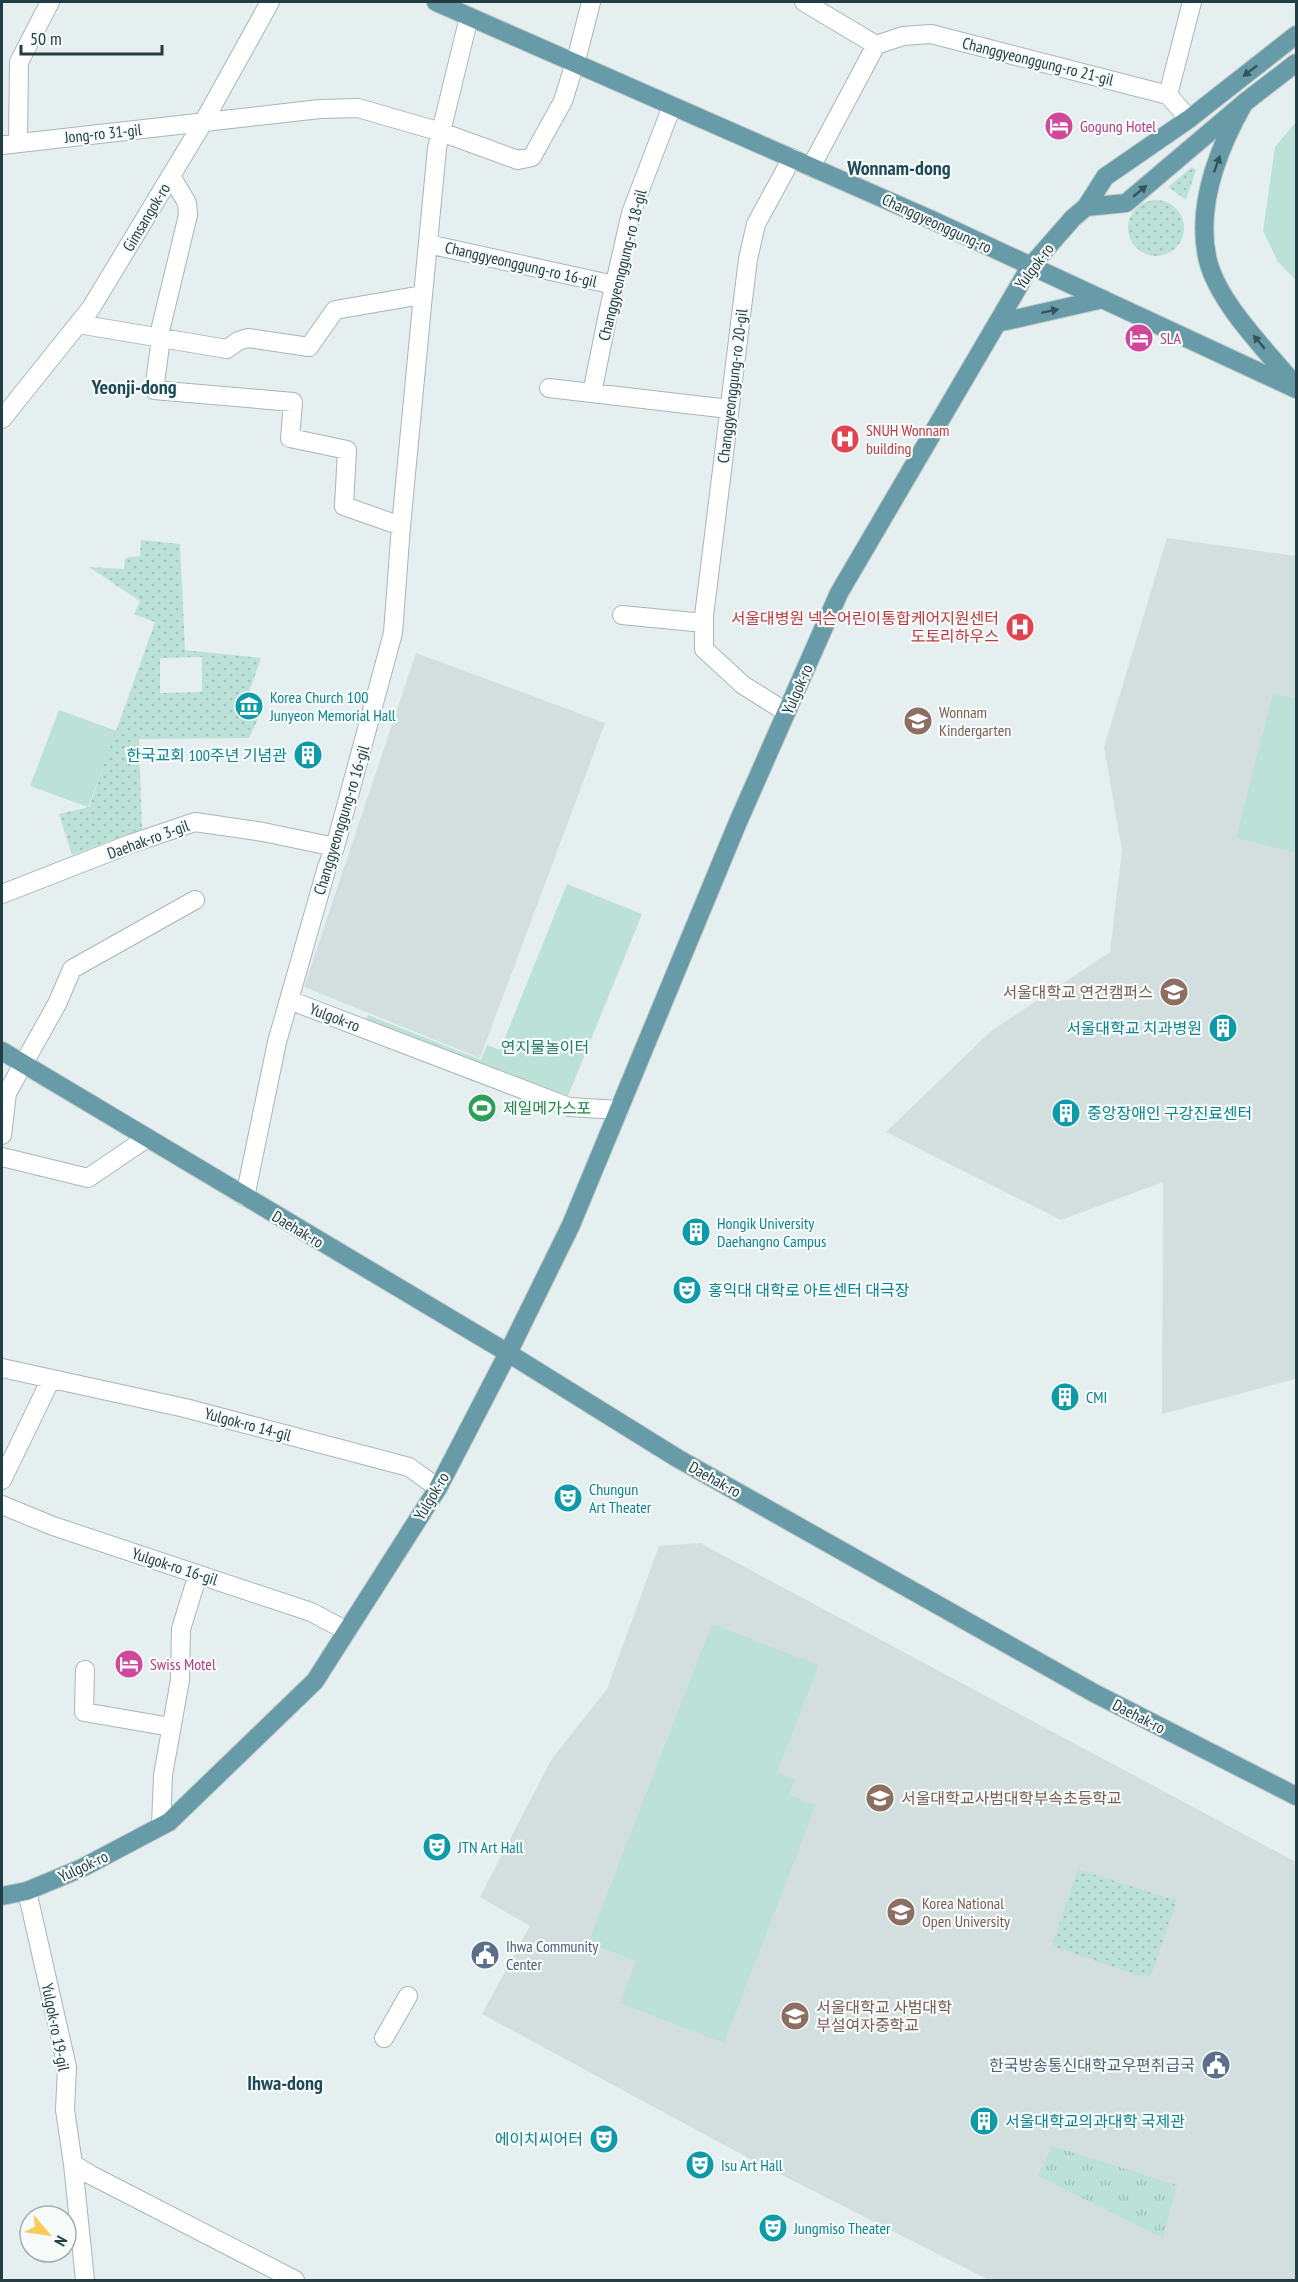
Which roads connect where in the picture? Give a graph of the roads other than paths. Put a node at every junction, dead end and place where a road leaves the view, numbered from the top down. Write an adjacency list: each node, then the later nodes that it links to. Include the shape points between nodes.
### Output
1 (50, 2): 20 (street, via 19,62)
2 (262, 2): 9 (street, via 254,16)
3 (270, 2): 9 (street)
4 (436, 2): 8 (main road, Changgyeonggung-ro)
5 (591, 2): 12 (street)
6 (804, 2): 11 (street)
7 (1192, 2): 14 (street)
8 (469, 17): 12 (main road, Changgyeonggung-ro); 19 (street, Changgyeonggung-ro 16-gil)
9 (252, 35): 18 (street, Gimsangok-ro, via 237,46 207,101)
10 (1296, 35): 17 (main road, Yulgok-ro, one-way to 17)
11 (876, 45): 14 (street, Changgyeonggung-ro 21-gil, via 903,36 931,33); 22 (street)
12 (575, 63): 16 (main road, Changgyeonggung-ro); 19 (street, via 563,101 532,157 518,160)
13 (1296, 63): 15 (main road)
14 (1168, 95): 17 (street)
15 (1244, 103): 24 (main road, one-way to 15, via 1126,203); 34 (main road, one-way to 15, via 1237,316 1208,262 1204,232 1211,179)
16 (672, 106): 21 (main road, Changgyeonggung-ro); 27 (street, Changgyeonggung-ro 18-gil, via 631,213)
17 (1189, 119): 24 (main road, Yulgok-ro, via 1105,177)
18 (204, 122): 19 (street, via 358,108); 20 (street, Jong-ro 31-gil); 23 (street, Gimsangok-ro)
19 (441, 132): 25 (street, Changgyeonggung-ro 16-gil)
20 (10, 144)
21 (792, 158): 22 (main road, Changgyeonggung-ro); 36 (street, Changgyeonggung-ro 20-gil, via 756,224)
22 (811, 167): 26 (main road, Changgyeonggung-ro)
23 (171, 176): 31 (street, Gimsangok-ro); 32 (street, via 187,203 188,215)
24 (1086, 207): 26 (main road, Yulgok-ro)
25 (428, 244): 27 (street, Changgyeonggung-ro 16-gil); 28 (street, Changgyeonggung-ro 16-gil)
26 (1029, 267): 29 (main road, Changgyeonggung-ro); 30 (main road, Yulgok-ro)
27 (614, 285): 35 (street, Changgyeonggung-ro 18-gil)
28 (423, 295): 32 (street, via 335,310 309,347 248,338 227,349); 38 (street, Changgyeonggung-ro 16-gil)
29 (1103, 299): 30 (main road, one-way to 29); 34 (main road, Changgyeonggung-ro)
30 (997, 323): 41 (main road, Yulgok-ro, via 839,593)
31 (78, 324): 32 (street); 37 (street, Gimsangok-ro)
32 (161, 338): 38 (street, via 154,390 293,402 290,438 347,450 344,506)
33 (549, 388): 35 (street)
34 (1296, 388)
35 (592, 393): 36 (street)
36 (729, 409): 40 (street, Changgyeonggung-ro 20-gil)
37 (2, 419)
38 (401, 526): 42 (street, Changgyeonggung-ro 16-gil, via 393,633)
39 (622, 615): 40 (street)
40 (704, 623): 41 (street, Changgyeonggung-ro 20-gil, via 704,650 743,685)
41 (786, 712): 48 (main road, Yulgok-ro)
42 (334, 847): 43 (street, Daehak-ro 3-gil, via 195,822); 45 (street, Changgyeonggung-ro 16-gil)
43 (2, 894)
44 (195, 900): 47 (street, via 72,969 57,1004)
45 (289, 1000): 48 (street, Yulgok-ro, via 569,1107); 52 (street, Changgyeonggung-ro 16-gil)
46 (2, 1051): 47 (main road, Daehak-ro)
47 (22, 1063): 49 (street, via 7,1093); 50 (main road, Daehak-ro)
48 (619, 1110): 53 (main road, Yulgok-ro, via 571,1225)
49 (2, 1135)
50 (147, 1138): 51 (street, via 88,1178); 52 (main road, Daehak-ro)
51 (2, 1157)
52 (245, 1197): 53 (main road, Daehak-ro)
53 (508, 1353): 57 (main road, Yulgok-ro); 63 (main road, Daehak-ro, via 677,1458 1094,1693)
54 (2, 1368): 55 (street, Yulgok-ro 14-gil)
55 (51, 1379): 56 (street); 57 (street, Yulgok-ro 14-gil, via 185,1408 409,1467)
56 (2, 1480)
57 (438, 1488): 60 (main road, Yulgok-ro)
58 (2, 1505): 59 (street, Yulgok-ro 16-gil)
59 (198, 1574): 60 (street, Yulgok-ro 16-gil, via 311,1612); 62 (street, via 181,1629 180,1680)
60 (347, 1631): 64 (main road, Yulgok-ro, via 315,1681)
61 (85, 1670): 62 (street, via 84,1712)
62 (171, 1727): 64 (street, via 163,1775)
63 (1296, 1796)
64 (161, 1826): 65 (main road, Yulgok-ro, via 82,1868)
65 (27, 1891): 66 (main road, Yulgok-ro); 69 (street, Yulgok-ro 19-gil, via 67,2067 65,2110)
66 (2, 1896)
67 (408, 1996): 68 (street)
68 (384, 2038)
69 (74, 2164): 70 (street, Yulgok-ro 19-gil); 71 (street)
70 (85, 2280)
71 (295, 2280)

